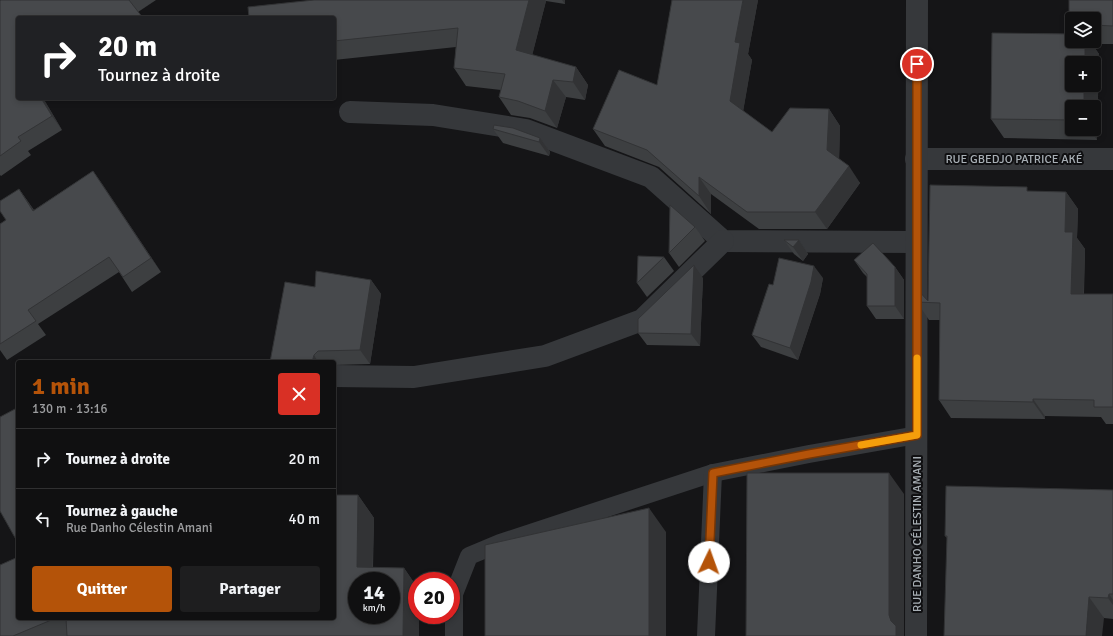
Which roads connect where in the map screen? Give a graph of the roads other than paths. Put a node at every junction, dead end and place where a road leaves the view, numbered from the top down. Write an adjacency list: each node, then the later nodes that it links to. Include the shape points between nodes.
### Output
1 (917, 0): 3 (street, RUE DANHO CÉLESTIN AMANI)
2 (350, 112): 5 (street, via 433,115 526,130 651,177)
3 (916, 159): 4 (street, RUE GBEDJO PATRICE AKÉ); 6 (street, RUE DANHO CÉLESTIN AMANI)
4 (1113, 159)
5 (723, 241): 6 (street); 7 (street, via 642,320 545,356 414,377)
6 (916, 242): 8 (street, RUE DANHO CÉLESTIN AMANI)
7 (336, 376)
8 (917, 435): 9 (lane); 12 (street, RUE DANHO CÉLESTIN AMANI)
9 (713, 473): 10 (lane, via 500,543 469,556 454,594); 11 (lane)
10 (454, 636)
11 (706, 636)
12 (916, 636)

